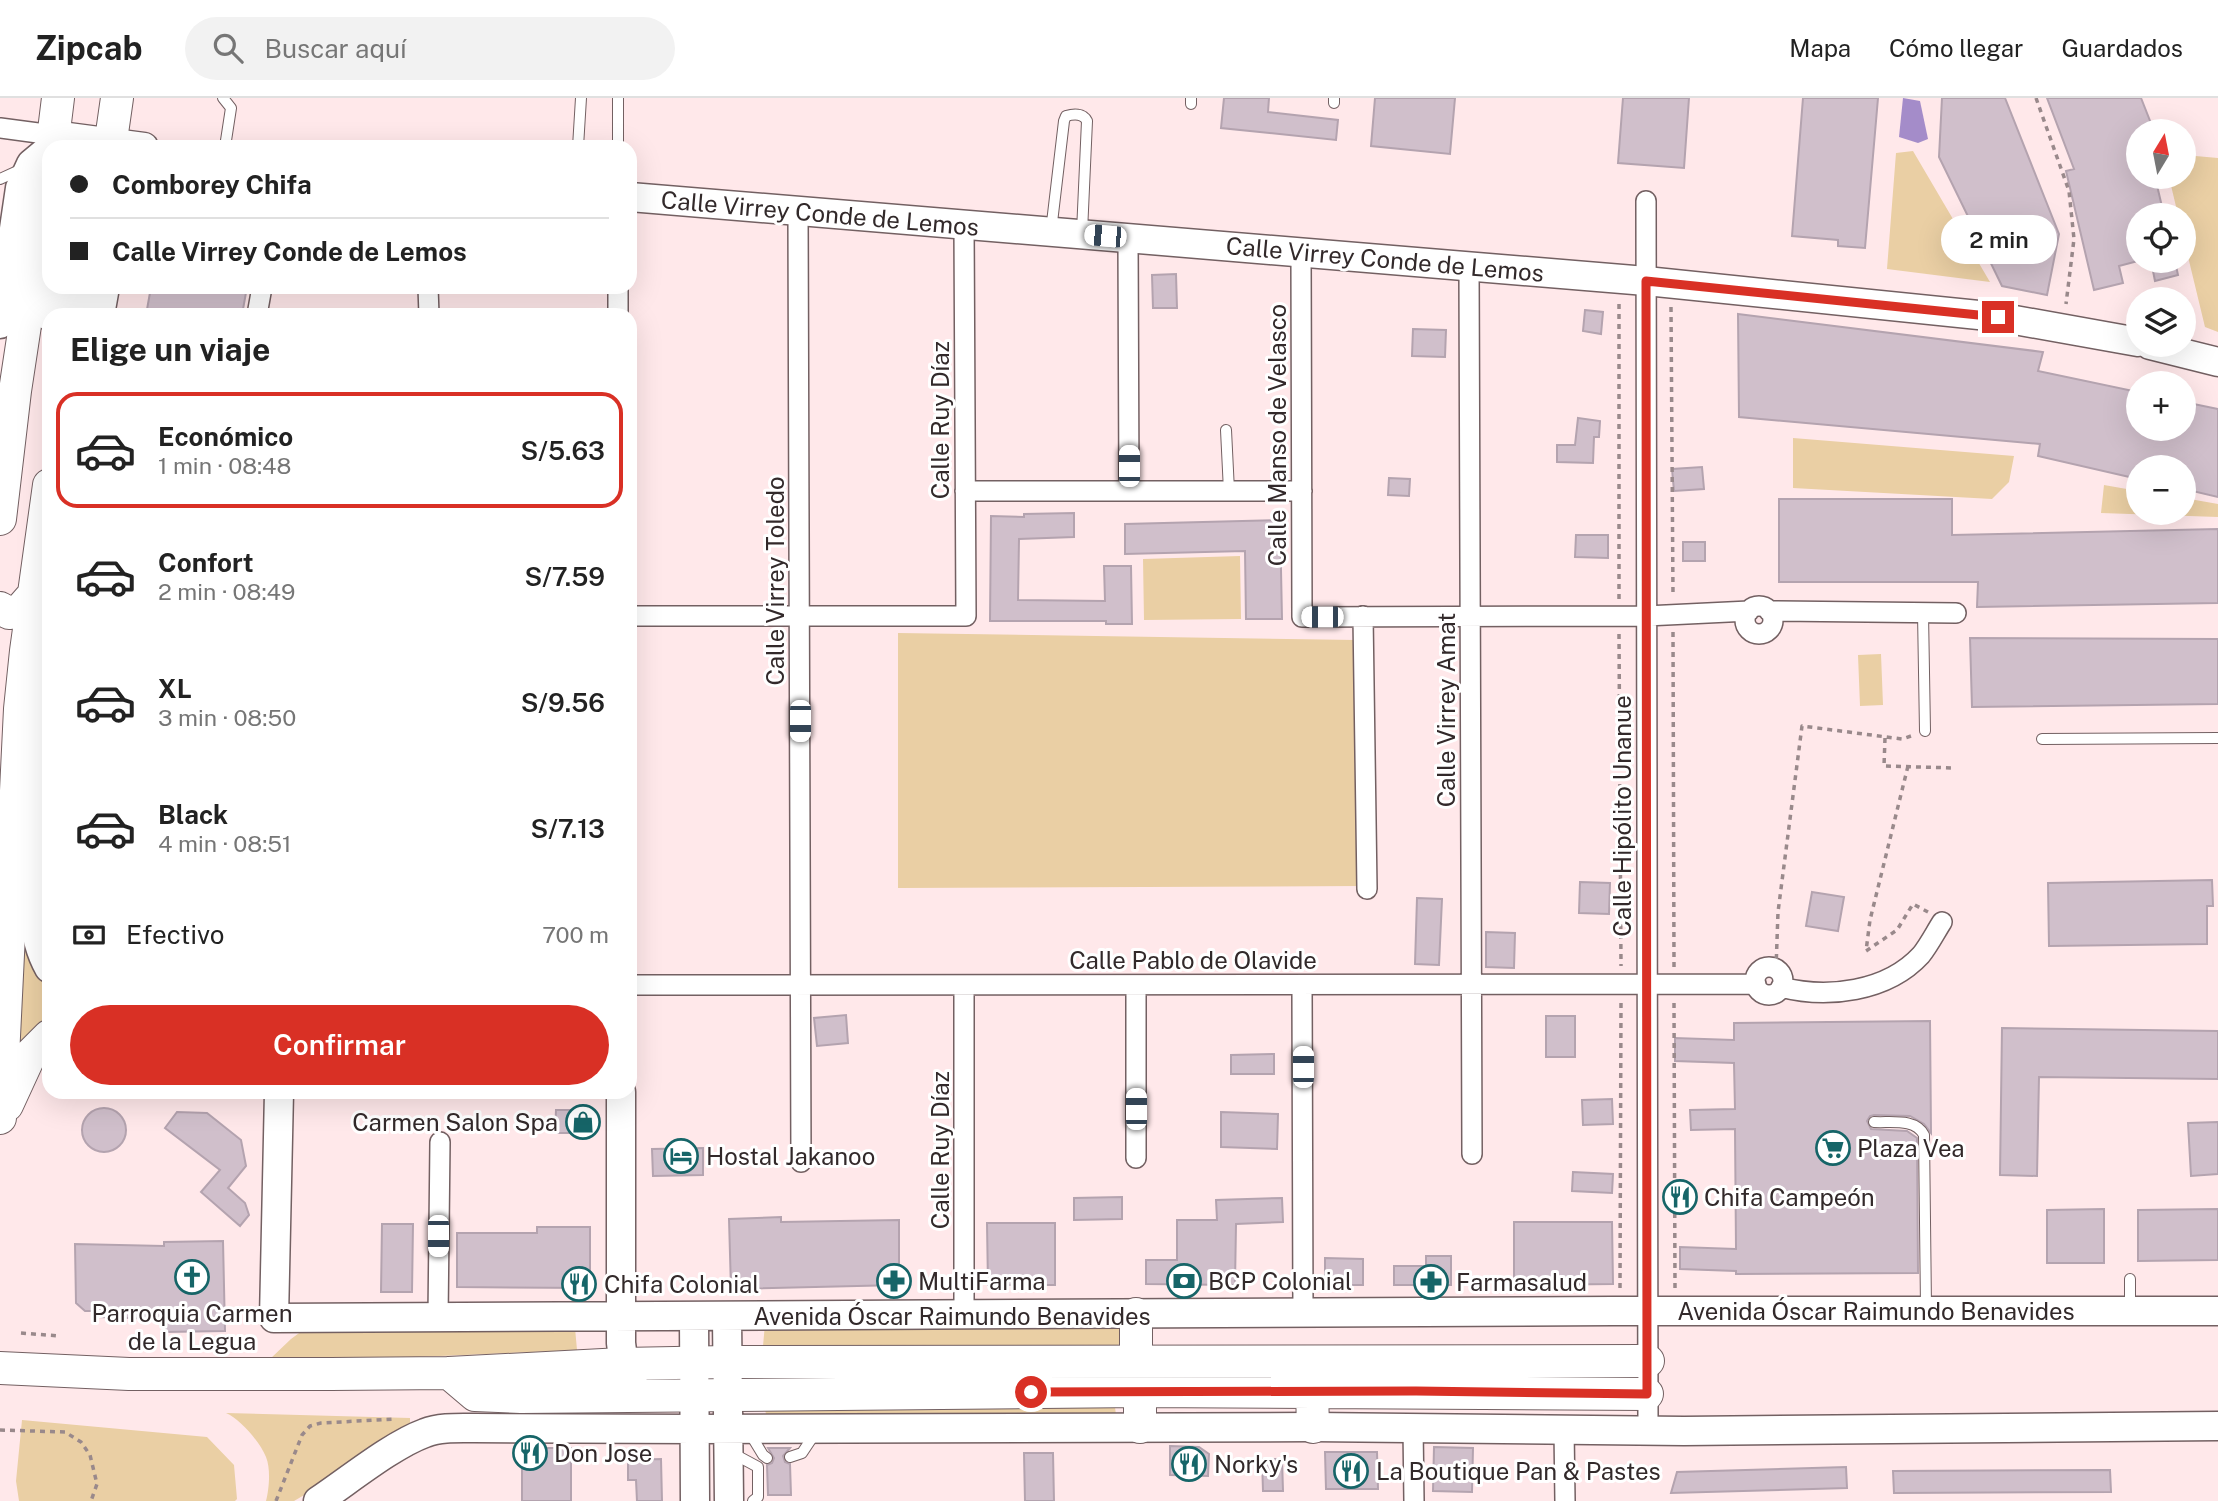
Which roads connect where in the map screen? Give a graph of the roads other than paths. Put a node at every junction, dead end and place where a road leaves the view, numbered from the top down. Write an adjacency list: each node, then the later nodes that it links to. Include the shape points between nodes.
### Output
1 (117, 98): 8 (main road)
2 (223, 98): 9 (lane, via 231,108)
3 (581, 98): 10 (lane)
4 (618, 98): 11 (lane)
5 (55, 99): 7 (main road)
6 (0, 127): 12 (street)
7 (50, 140)
8 (111, 140)
9 (226, 140)
10 (578, 140)
11 (618, 140)
12 (42, 156)
13 (42, 162): 15 (lane)
14 (42, 166): 27 (main road, via 20,188)
15 (0, 179)
16 (42, 183): 27 (main road)
17 (637, 198): 19 (main road, Calle Virrey Conde de Lemos)
18 (1646, 201): 26 (street, Calle Hipólito Unanue)
19 (798, 211): 20 (main road, Calle Virrey Conde de Lemos); 45 (street, Calle Virrey Toledo)
20 (964, 225): 21 (main road, Calle Virrey Conde de Lemos); 34 (street, Calle Ruy Díaz)
21 (1051, 232): 22 (main road, Calle Virrey Conde de Lemos); 22 (lane, via 1064,121 1072,114 1087,121)
22 (1082, 234): 23 (main road, Calle Virrey Conde de Lemos)
23 (1128, 238): 24 (main road, Calle Virrey Conde de Lemos); 35 (street)
24 (1301, 252): 25 (main road, Calle Virrey Conde de Lemos); 37 (street, Calle Manso de Velasco)
25 (1469, 267): 26 (main road, Calle Virrey Conde de Lemos); 47 (street, Calle Virrey Amat)
26 (1646, 281): 28 (main road, Calle Virrey Conde de Lemos, via 1932,309); 48 (street, Calle Hipólito Unanue)
27 (5, 323): 32 (main road)
28 (2126, 340)
29 (2196, 356): 30 (main road)
30 (2218, 362)
31 (1226, 430): 36 (lane)
32 (7, 460): 33 (main road, via 30,479); 38 (main road)
33 (42, 474)
34 (965, 491): 35 (street); 45 (street, Calle Ruy Díaz, via 966,615)
35 (1129, 491): 36 (street)
36 (1229, 491): 37 (street)
37 (1302, 491): 46 (street, Calle Manso de Velasco, via 1302,617)
38 (0, 519)
39 (42, 536): 40 (main road)
40 (34, 594): 41 (main road, via 20,610 9,613); 66 (main road, via 19,723)
41 (0, 608)
42 (1923, 613): 43 (street); 48 (street, via 1769,611 1771,628 1759,634 1748,627 1749,611); 49 (lane)
43 (1956, 613)
44 (637, 616): 45 (street)
45 (800, 616): 59 (street, Calle Virrey Toledo)
46 (1363, 616): 47 (street); 53 (street)
47 (1470, 616): 48 (street); 56 (street, Calle Virrey Amat)
48 (1646, 616): 57 (street, Calle Hipólito Unanue)
49 (1925, 731)
50 (2218, 738): 51 (lane)
51 (2042, 739)
52 (42, 834): 55 (main road, via 33,900)
53 (1367, 889)
54 (1938, 919): 57 (street, Calle Pablo de Olavide, via 1920,955 1906,968 1848,990 1805,993 1778,978 1775,993 1768,994 1756,984)
55 (42, 953)
56 (1471, 984): 57 (street, Calle Pablo de Olavide); 62 (street, Calle Pablo de Olavide); 70 (street, Calle Virrey Amat)
57 (1647, 984): 74 (street, Calle Hipólito Unanue)
58 (637, 985): 59 (street, Calle Pablo de Olavide)
59 (801, 985): 60 (street, Calle Pablo de Olavide); 72 (street, Calle Virrey Toledo)
60 (964, 985): 61 (street, Calle Pablo de Olavide); 80 (street, Calle Ruy Díaz)
61 (1136, 985): 62 (street, Calle Pablo de Olavide); 71 (street)
62 (1302, 985): 79 (street)
63 (42, 1043): 68 (main road, via 30,1055)
64 (279, 1099): 81 (main road, Avenida Óscar Raimundo Benavides, via 274,1318)
65 (621, 1099): 82 (main road)
66 (0, 1118)
67 (1874, 1122): 75 (lane, via 1913,1124 1924,1135)
68 (0, 1126)
69 (440, 1142): 81 (street)
70 (1472, 1154)
71 (1136, 1158)
72 (801, 1162)
73 (2130, 1279): 77 (lane)
74 (1647, 1311): 75 (main road, Avenida Óscar Raimundo Benavides); 79 (main road, Avenida Óscar Raimundo Benavides); 85 (street, Calle Hipólito Unanue)
75 (1926, 1311): 77 (main road, Avenida Óscar Raimundo Benavides)
76 (2218, 1311): 77 (main road, Avenida Óscar Raimundo Benavides)
77 (2130, 1312)
78 (1136, 1314): 79 (main road, Avenida Óscar Raimundo Benavides); 80 (main road, Avenida Óscar Raimundo Benavides); 89 (main road)
79 (1303, 1314)
80 (964, 1316): 84 (main road, Avenida Óscar Raimundo Benavides)
81 (438, 1318): 82 (main road, Avenida Óscar Raimundo Benavides)
82 (622, 1318): 83 (main road, Avenida Óscar Raimundo Benavides); 86 (main road)
83 (694, 1318): 84 (main road, Avenida Óscar Raimundo Benavides); 90 (main road)
84 (727, 1318): 91 (main road)
85 (1648, 1361): 89 (main road, Avenida Óscar Raimundo Benavides); 94 (street, Calle Hipólito Unanue)
86 (622, 1364): 88 (main road, Avenida Óscar Raimundo Benavides); 90 (main road, Avenida Óscar Raimundo Benavides); 93 (main road, via 635,1385)
87 (0, 1368): 88 (main road, Avenida Óscar Raimundo Benavides, via 143,1374)
88 (449, 1373): 93 (main road, Avenida Óscar Raimundo Benavides, via 475,1395)
89 (1138, 1376): 91 (main road, Avenida Óscar Raimundo Benavides); 92 (main road, Avenida Óscar Raimundo Benavides); 97 (main road)
90 (694, 1378): 91 (main road, Avenida Óscar Raimundo Benavides); 93 (main road, Avenida Óscar Raimundo Benavides); 100 (main road)
91 (728, 1378): 103 (main road)
92 (1312, 1391): 94 (main road, Avenida Óscar Raimundo Benavides); 98 (main road)
93 (652, 1394)
94 (1647, 1394): 102 (street, Calle Hipólito Unanue)
95 (2218, 1426): 102 (main road)
96 (818, 1427): 97 (main road); 103 (main road); 104 (lane, via 802,1453)
97 (1140, 1427): 98 (main road)
98 (1313, 1427): 99 (main road)
99 (1413, 1427): 101 (main road); 110 (street)
100 (695, 1429): 103 (main road); 106 (main road, via 474,1427 425,1433); 107 (main road)
101 (1564, 1429): 102 (main road); 111 (street)
102 (1648, 1431)
103 (735, 1436): 105 (lane); 105 (lane, via 765,1457); 108 (main road)
104 (790, 1457)
105 (758, 1467): 109 (lane, via 758,1497)
106 (318, 1501)
107 (695, 1501)
108 (729, 1501)
109 (752, 1501)
110 (1414, 1501)
111 (1564, 1501)

